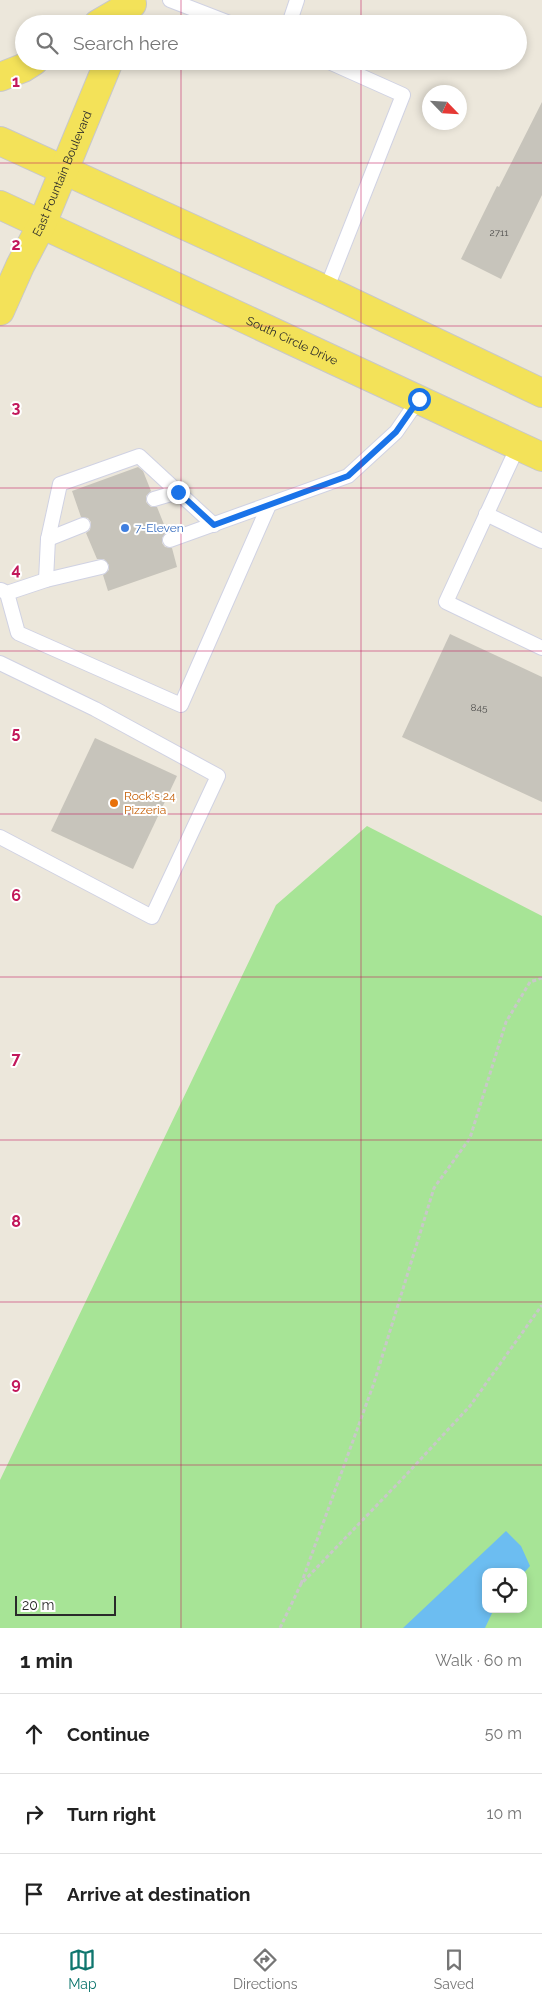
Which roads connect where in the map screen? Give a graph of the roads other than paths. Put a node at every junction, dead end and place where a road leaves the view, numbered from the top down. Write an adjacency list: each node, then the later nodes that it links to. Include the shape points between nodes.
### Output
1 (170, 0): 5 (lane)
2 (297, 0): 6 (lane)
3 (130, 9): 4 (main road)
4 (117, 15)
5 (209, 15)
6 (292, 15)
7 (18, 70): 10 (main road)
8 (105, 70): 12 (main road, East Fountain Boulevard)
9 (347, 70): 15 (lane, via 404,95)
10 (0, 77)
11 (0, 141): 12 (main road)
12 (64, 169): 14 (main road, East Fountain Boulevard); 15 (main road)
13 (0, 205): 14 (main road, South Circle Drive)
14 (41, 226): 16 (main road, East Fountain Boulevard); 18 (main road, South Circle Drive)
15 (326, 290): 17 (main road)
16 (0, 311)
17 (542, 392)
18 (419, 399): 19 (main road, South Circle Drive); 22 (lane, via 396,432 348,476)
19 (530, 452): 23 (lane)
20 (178, 492): 21 (lane); 25 (lane); 26 (lane, via 139,456 60,484)
21 (154, 499)
22 (269, 505): 25 (lane); 31 (lane, via 181,705 18,633)
23 (486, 514): 28 (lane); 32 (lane, via 446,602)
24 (83, 525): 26 (lane)
25 (214, 525): 27 (lane)
26 (48, 539): 30 (lane)
27 (170, 540)
28 (542, 541)
29 (101, 567): 30 (lane)
30 (46, 580): 31 (lane)
31 (3, 591)
32 (542, 648)
33 (0, 663): 34 (lane, via 95,709 218,776 152,917)
34 (0, 837)

